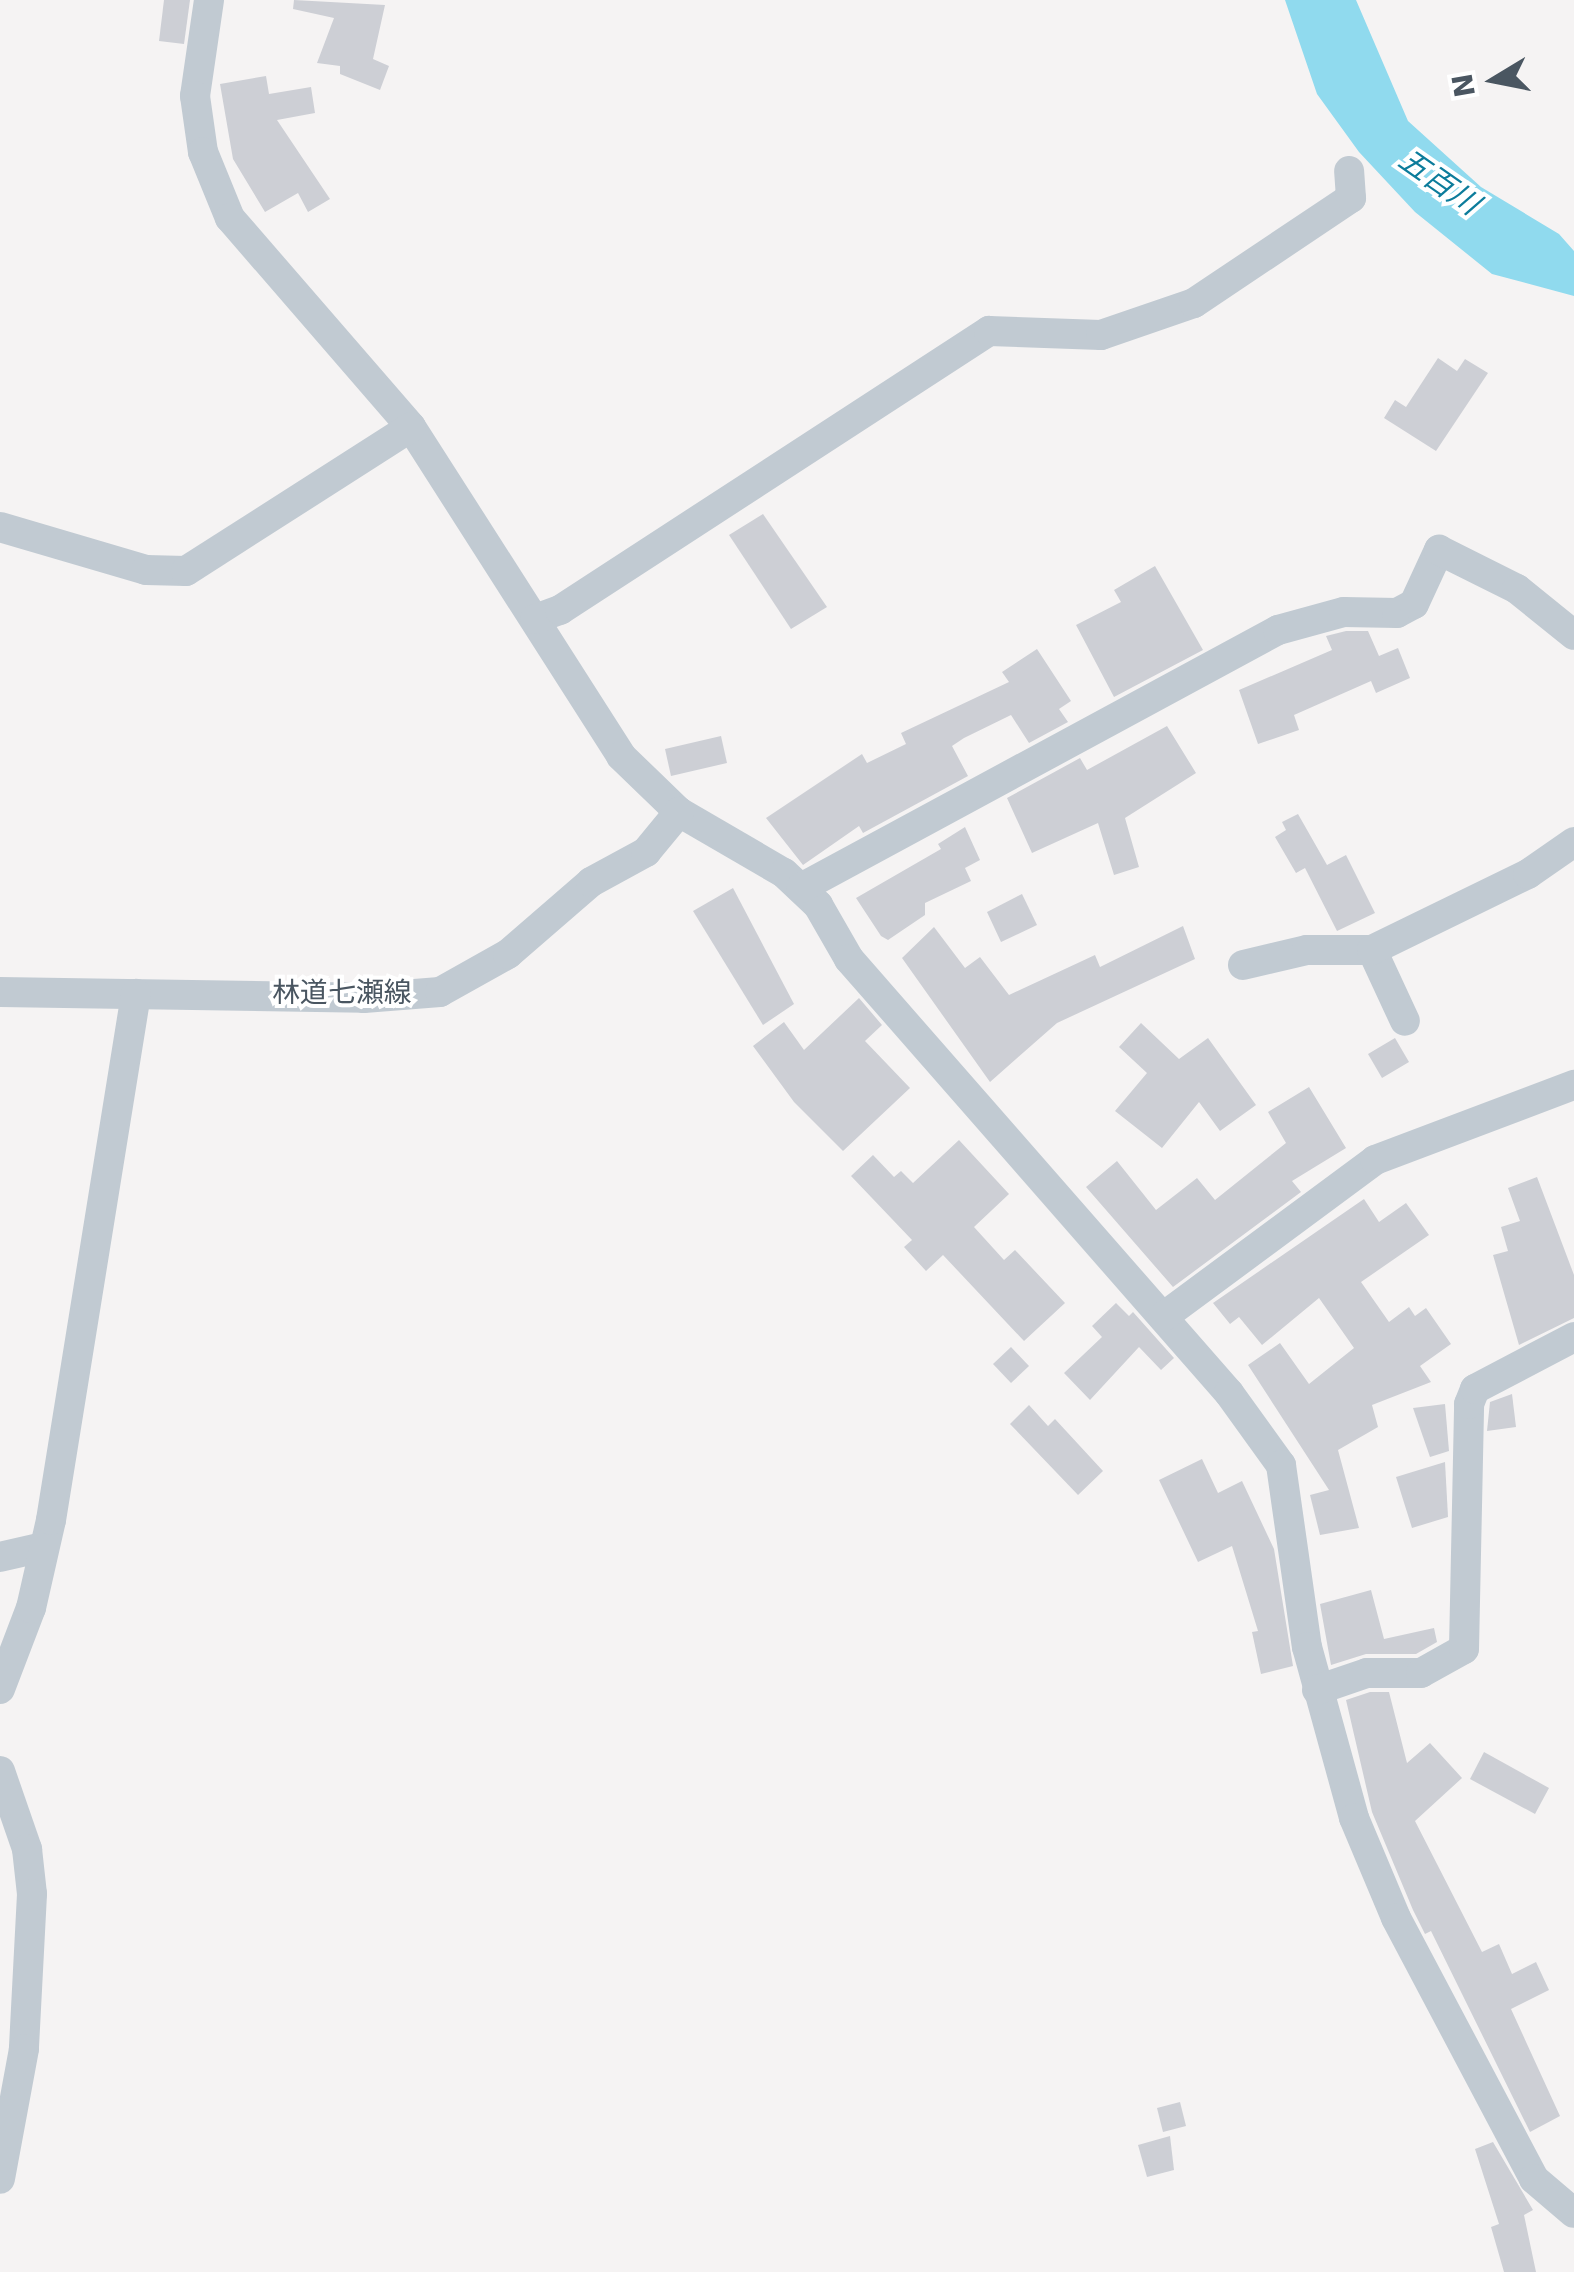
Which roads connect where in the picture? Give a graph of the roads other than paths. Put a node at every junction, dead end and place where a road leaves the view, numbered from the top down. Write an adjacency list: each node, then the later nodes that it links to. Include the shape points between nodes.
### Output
1 (209, 0): 3 (street, via 195,96 203,152 219,198 243,237)
2 (1350, 170): 5 (street, via 1351,198 1194,303 1101,334 989,331 560,610)
3 (411, 427): 4 (street, via 186,571 146,570); 5 (street)
4 (0, 528)
5 (536, 619): 7 (street, via 622,756)
6 (1574, 635): 9 (street, via 1517,589 1439,550 1414,604 1397,613 1344,612 1278,630)
7 (679, 812): 9 (street); 13 (street, 林道七瀬線, via 646,852 591,882 536,935 460,986 364,998)
8 (1574, 842): 10 (street, via 1528,874)
9 (802, 888): 16 (street, via 849,959 987,1124)
10 (1372, 950): 11 (street, via 1307,950); 14 (street)
11 (1243, 964)
12 (0, 992): 13 (street, 林道七瀬線)
13 (136, 994): 18 (street)
14 (1404, 1021)
15 (1574, 1085): 16 (street, via 1374,1160)
16 (1163, 1317): 21 (street, via 1281,1465)
17 (1574, 1338): 21 (street, via 1474,1389 1464,1648 1421,1673 1367,1672)
18 (43, 1547): 19 (street); 20 (street, via 31,1608)
19 (0, 1557)
20 (0, 1689)
21 (1317, 1690): 24 (street, via 1354,1818 1396,1918 1534,2178)
22 (0, 1772): 23 (street, via 27,1849 32,1894 24,2049)
23 (0, 2178)
24 (1574, 2212)

